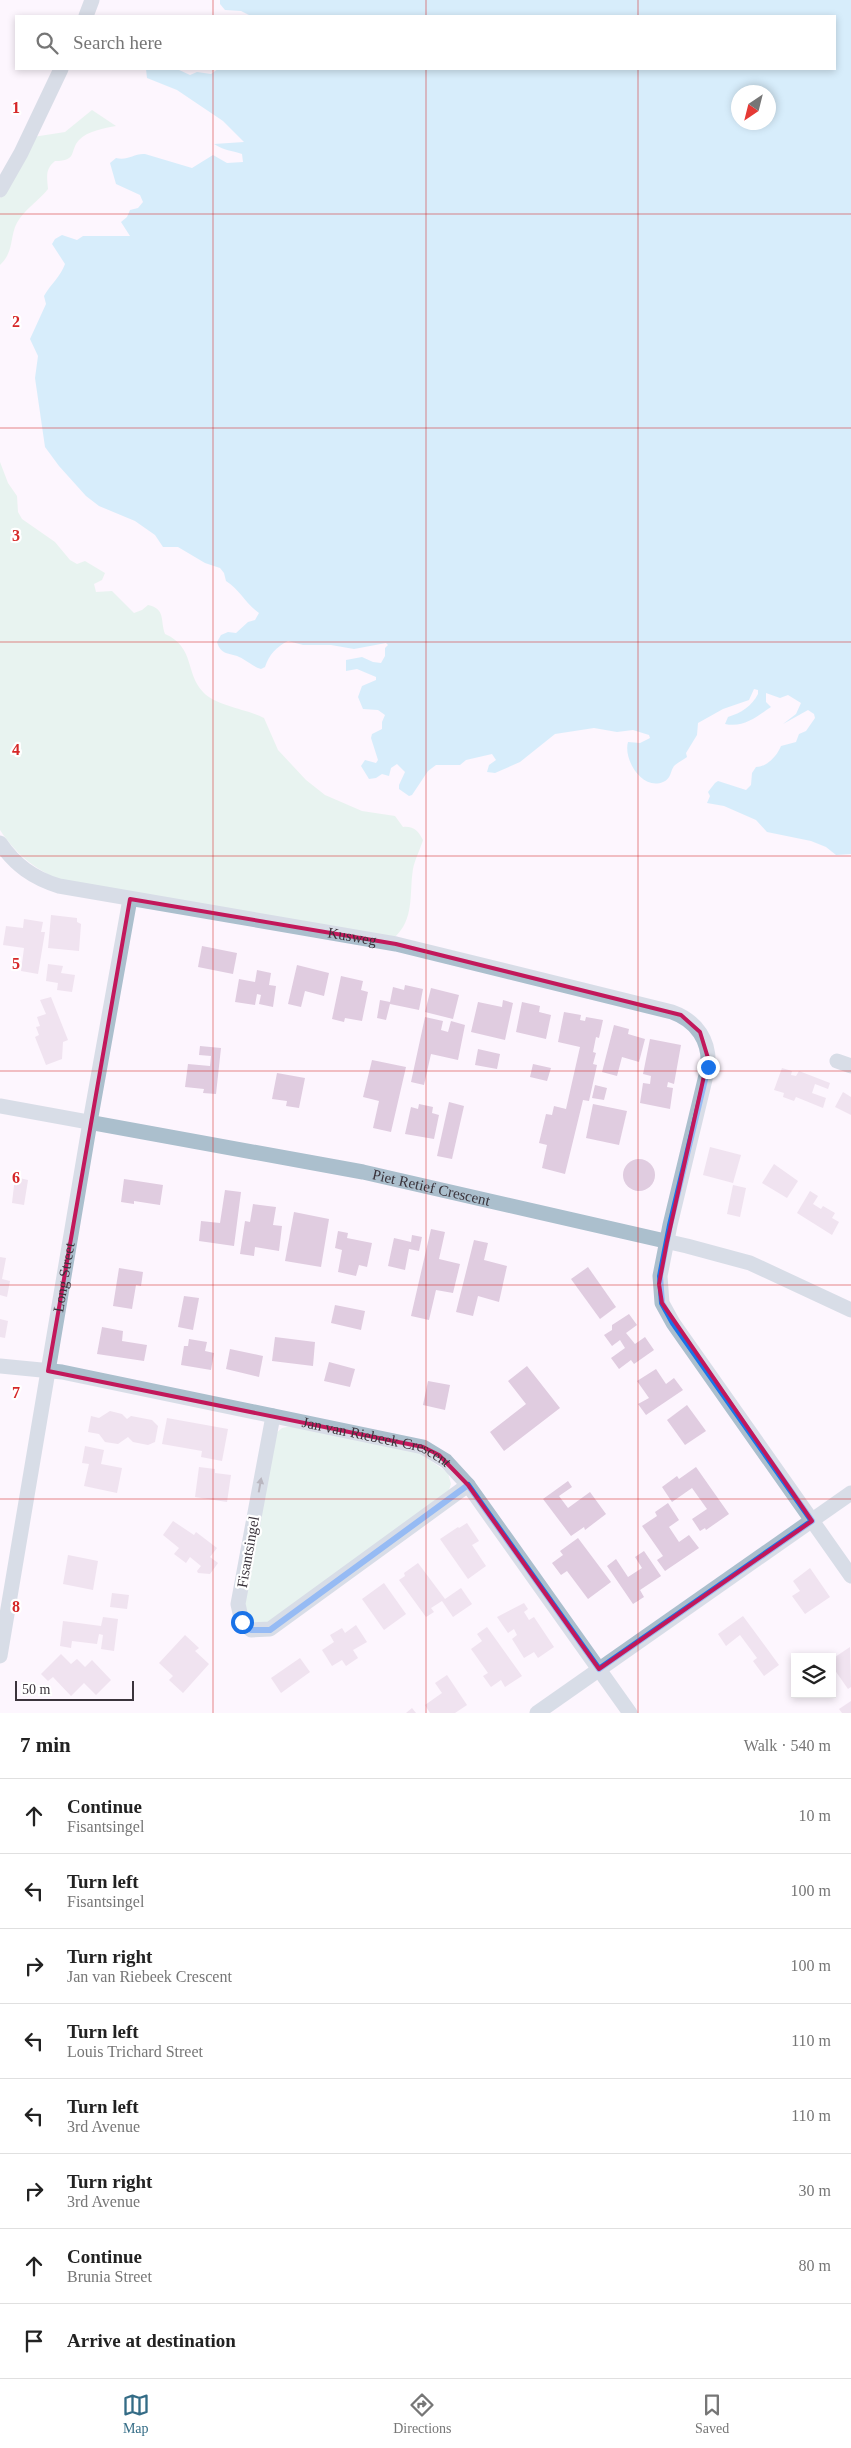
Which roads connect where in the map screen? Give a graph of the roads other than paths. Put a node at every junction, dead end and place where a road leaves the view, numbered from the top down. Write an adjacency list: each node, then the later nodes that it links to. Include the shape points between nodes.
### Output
1 (92, 0): 2 (street)
2 (86, 15)
3 (60, 70): 4 (street)
4 (0, 190)
5 (0, 843): 6 (street, Kusweg, via 19,865 48,883)
6 (130, 899): 10 (street, Long Street); 11 (street, Kusweg, via 396,944 654,1007 688,1020 704,1040 708,1067)
7 (837, 1060): 8 (street)
8 (851, 1066)
9 (0, 1106): 10 (street, Piet Retief Crescent)
10 (90, 1122): 11 (street, Piet Retief Crescent, via 363,1172); 14 (street, Long Street)
11 (667, 1242): 12 (street, Piet Retief Crescent, via 750,1263); 18 (street, via 660,1284 666,1314)
12 (851, 1310)
13 (0, 1366): 14 (street, Jan van Riebeek Crescent)
14 (48, 1371): 15 (street, Jan van Riebeek Crescent); 20 (street, Long Street)
15 (273, 1416): 16 (street, Jan van Riebeek Crescent, via 422,1447 446,1461); 16 (street, Fisantsingel, one-way to 15, via 270,1630 251,1630 239,1616 238,1604)
16 (468, 1485): 21 (street, Jan van Riebeek Crescent)
17 (851, 1493): 18 (street)
18 (812, 1521): 19 (street); 21 (street)
19 (851, 1576)
20 (0, 1656)
21 (599, 1669): 22 (street); 23 (street, Jan van Riebeek Crescent)
22 (538, 1713)
23 (630, 1713)

